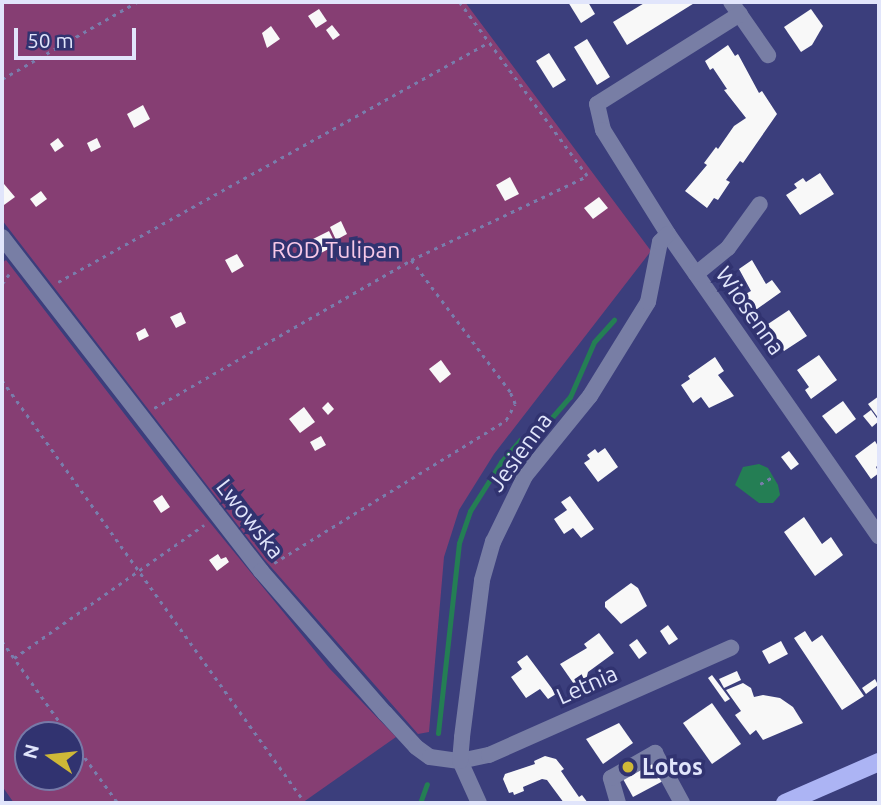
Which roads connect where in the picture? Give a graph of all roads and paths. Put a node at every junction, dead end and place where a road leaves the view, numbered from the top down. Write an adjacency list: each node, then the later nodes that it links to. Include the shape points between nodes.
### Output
1 (137, 2): 6 (path)
2 (459, 2): 4 (path)
3 (736, 8): 5 (street); 8 (street, Wiosenna, via 597,104 603,130)
4 (489, 42): 10 (path, via 587,176); 12 (path)
5 (768, 55)
6 (2, 79)
7 (760, 204): 11 (street, via 727,247)
8 (668, 234): 11 (street, Wiosenna); 26 (street, Jesienna, via 660,242 648,302 590,396 525,476 493,542 482,580)
9 (5, 247): 12 (street, Lwowska)
10 (411, 260): 14 (path); 20 (path, via 515,404 506,420)
11 (696, 274): 18 (street, Wiosenna)
12 (42, 290): 14 (street, Lwowska)
13 (2, 380): 19 (path)
14 (139, 417): 17 (street, Lwowska)
15 (772, 478): 16 (path)
16 (760, 484)
17 (218, 514): 19 (path); 20 (street, Lwowska)
18 (879, 537)
19 (141, 570): 23 (path); 28 (path)
20 (261, 571): 26 (street, Lwowska, via 416,747 430,757)
21 (2, 641): 23 (path)
22 (731, 648): 26 (street, Letnia, via 489,755)
23 (14, 658): 24 (path)
24 (58, 721)
25 (84, 757): 29 (path)
26 (460, 761): 30 (street)
27 (879, 762): 33 (main road)
28 (304, 801)
29 (118, 803)
30 (479, 803)
31 (618, 803): 32 (street, via 611,778 654,753)
32 (682, 803)
33 (785, 803)

